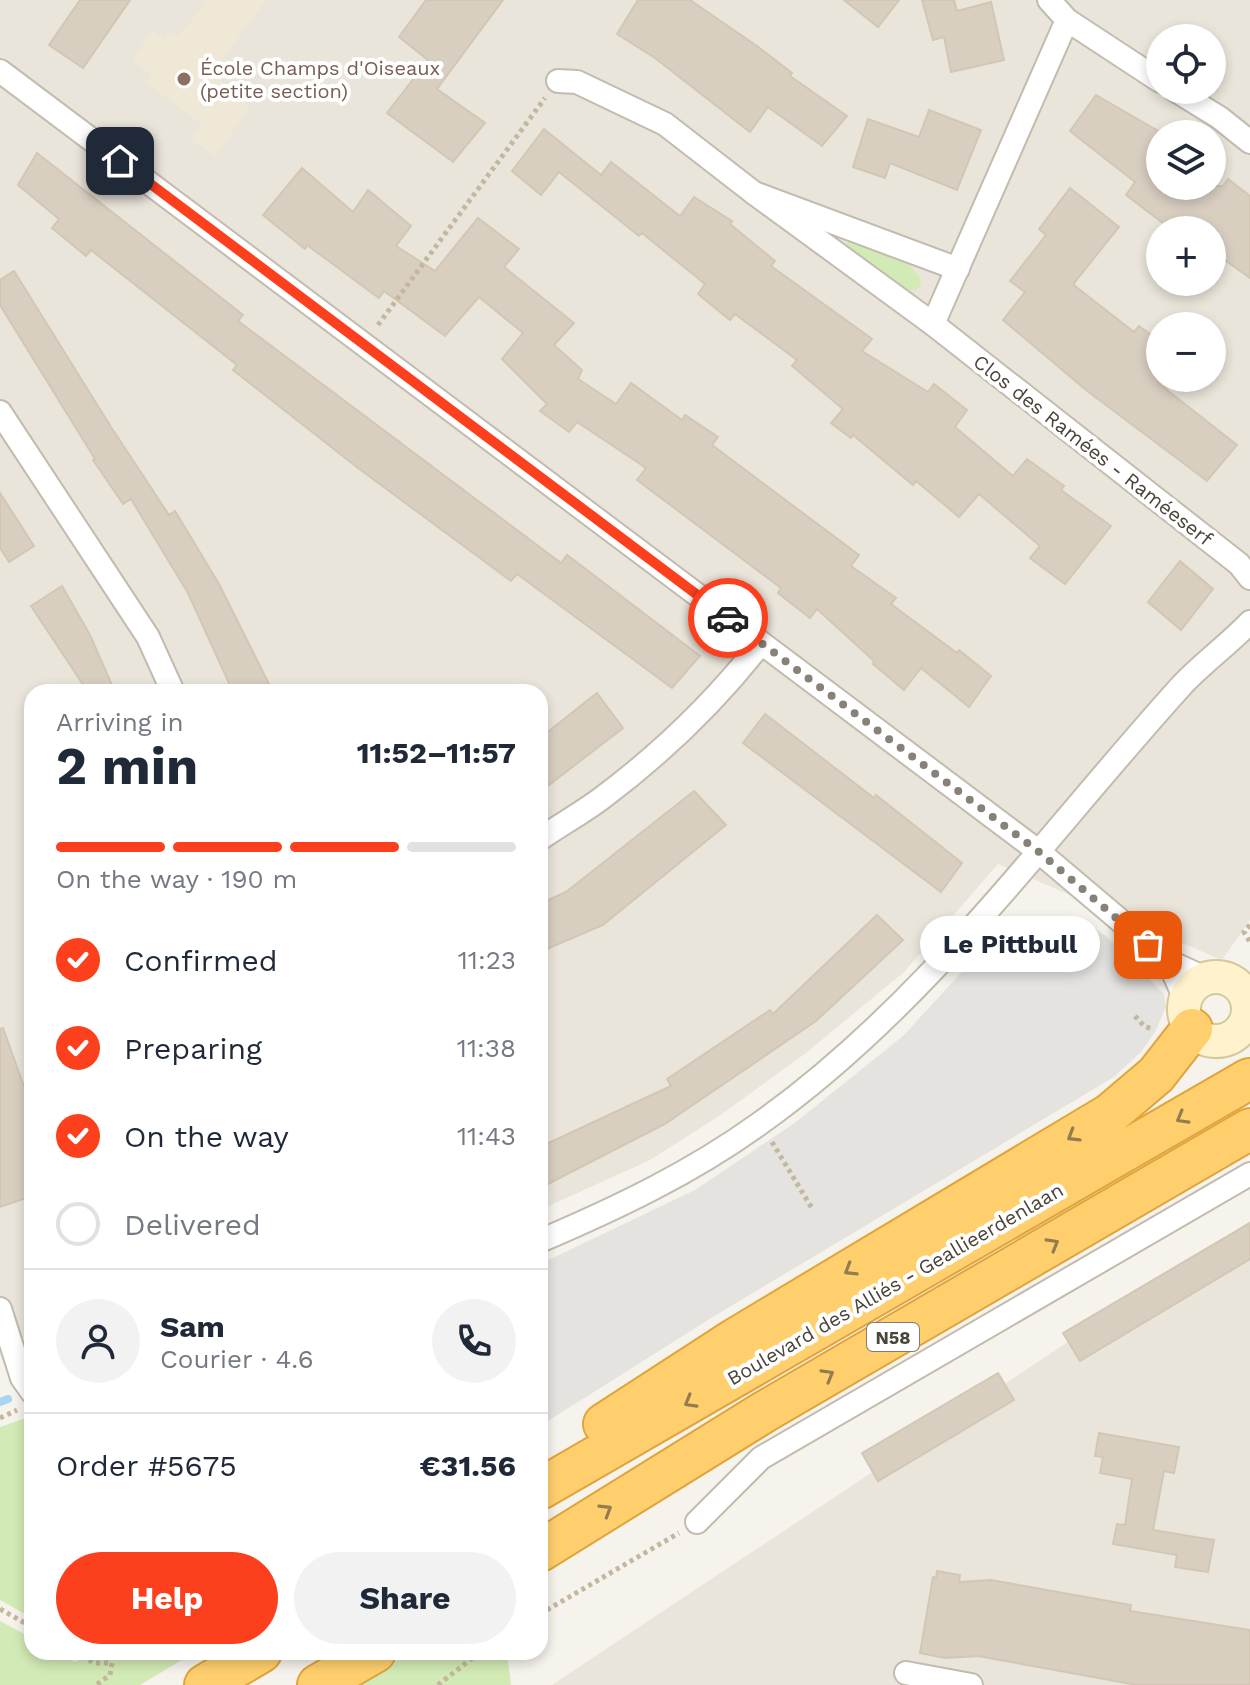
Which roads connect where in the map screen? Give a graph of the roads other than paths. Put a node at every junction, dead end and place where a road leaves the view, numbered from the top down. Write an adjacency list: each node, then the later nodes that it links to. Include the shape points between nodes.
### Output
1 (1049, 0): 2 (street)
2 (1067, 20): 4 (street); 9 (street)
3 (0, 71): 14 (street)
4 (1146, 72)
5 (558, 81): 8 (street, Clos des Ramées - Raméeserf, via 577,82 665,124)
6 (1198, 104): 7 (street)
7 (1250, 142)
8 (754, 193): 9 (street, Clos des Ramées - Raméeserf); 10 (street, Clos des Ramées - Raméeserf)
9 (958, 269): 10 (street)
10 (933, 324): 12 (street, Clos des Ramées - Raméeserf, via 1239,564)
11 (0, 412): 15 (street, via 148,637)
12 (1250, 578)
13 (1250, 622): 17 (street, via 1185,682)
14 (761, 643): 16 (street, via 727,686 659,752); 17 (street)
15 (169, 684)
16 (548, 834)
17 (1038, 851): 18 (street); 22 (street, via 891,1013 760,1124 662,1185)
18 (1228, 1006): 25 (highway, one-way to 25, via 1110,1114 735,1339)
19 (1249, 1079): 26 (highway, Boulevard des Alliés - Geallieerdenlaan / N58, one-way to 26)
20 (1250, 1129): 28 (highway, N58, one-way to 20, via 764,1412)
21 (1250, 1174): 27 (street, via 761,1458)
22 (548, 1237)
23 (0, 1309): 24 (street)
24 (24, 1381)
25 (548, 1461)
26 (548, 1484)
27 (697, 1522)
28 (548, 1546)
29 (247, 1660): 32 (highway)
30 (361, 1660): 33 (highway)
31 (906, 1673): 34 (street)
32 (205, 1685)
33 (318, 1685)
34 (971, 1685)

